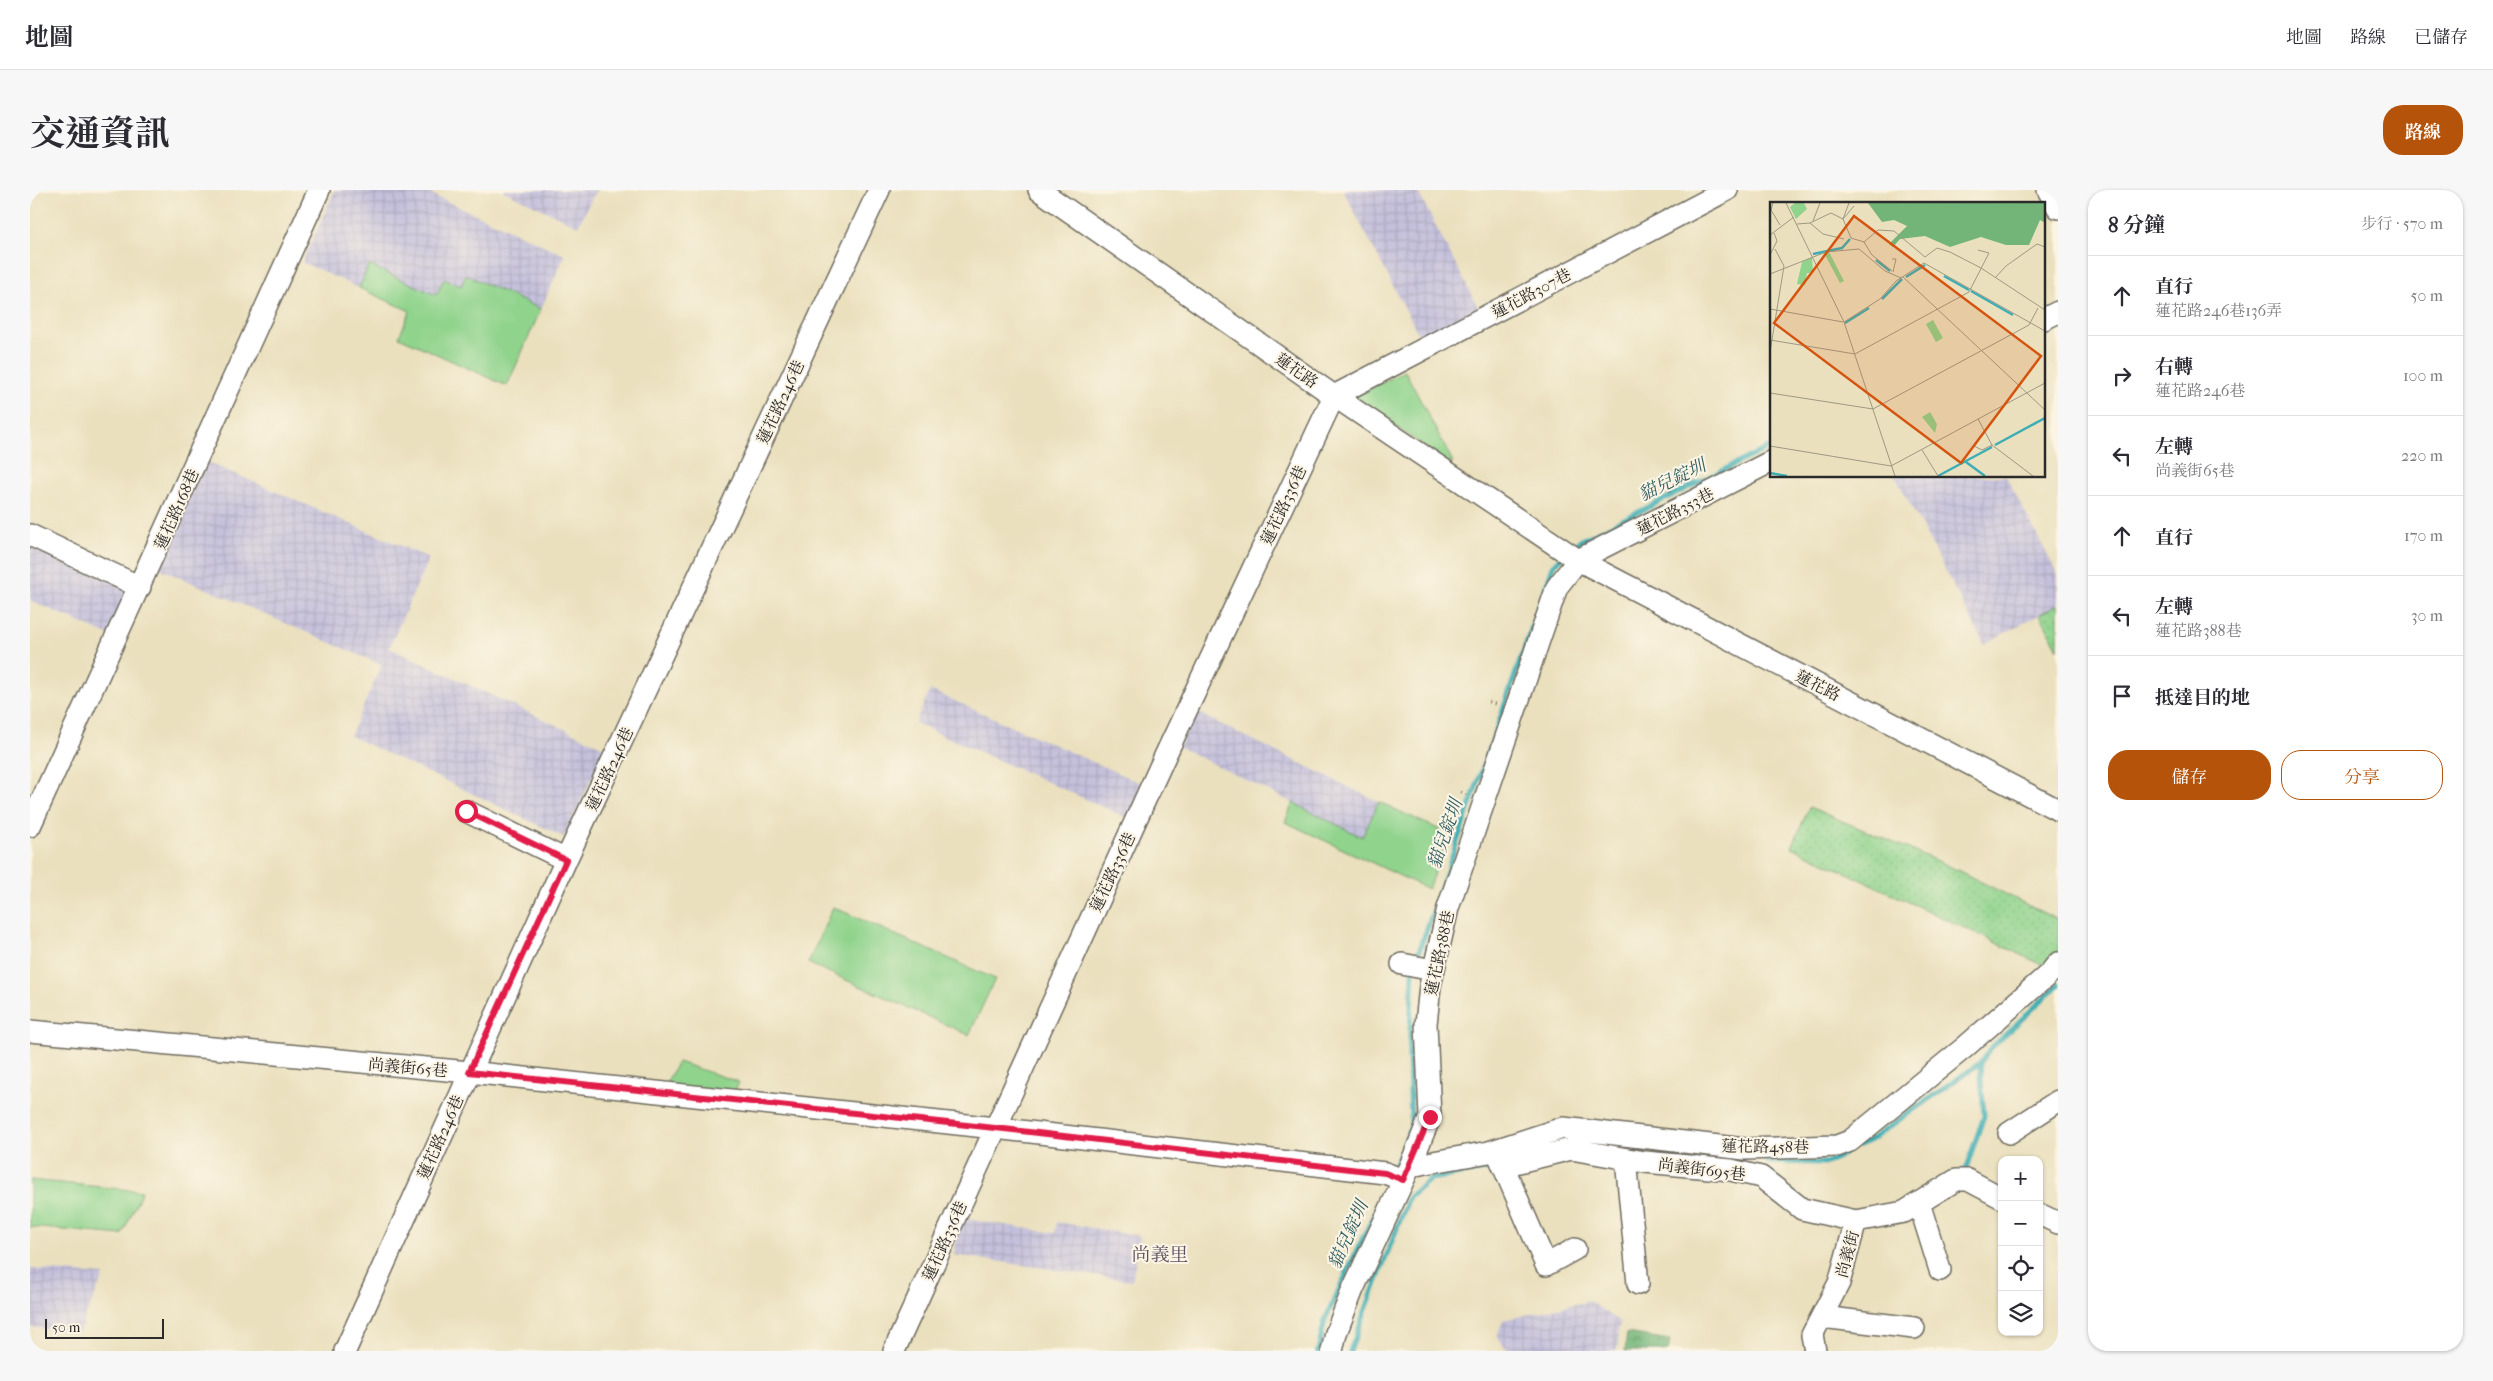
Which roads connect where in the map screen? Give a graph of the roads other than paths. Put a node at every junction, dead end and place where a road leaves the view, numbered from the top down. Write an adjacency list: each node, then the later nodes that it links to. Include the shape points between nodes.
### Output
1 (319, 190): 13 (street, 蓮花路168巷)
2 (879, 190): 17 (street, 蓮花路246巷)
3 (1039, 190): 9 (street, 蓮花路)
4 (1728, 190): 9 (street, 蓮花路307巷)
5 (2048, 190): 6 (street)
6 (2058, 208)
7 (2058, 312): 8 (street)
8 (2046, 318)
9 (1334, 396): 12 (street, 蓮花路); 24 (street, 蓮花路336巷)
10 (1770, 462): 12 (street, 蓮花路353巷)
11 (30, 536): 13 (street)
12 (1578, 560): 14 (street, 蓮花路); 20 (street, 蓮花路388巷, via 1557,587 1448,908)
13 (140, 587): 16 (street, 蓮花路168巷)
14 (2058, 810)
15 (466, 811): 17 (street)
16 (30, 826)
17 (566, 860): 22 (street, 蓮花路246巷)
18 (2058, 963): 26 (street, 蓮花路458巷, via 1964,1048 1850,1140 1837,1146)
19 (1402, 964): 20 (street)
20 (1433, 970): 29 (street, 蓮花路388巷, via 1426,1024 1430,1117)
21 (30, 1031): 22 (street, 尚義街65巷)
22 (469, 1072): 24 (street, 尚義街65巷); 41 (street, 蓮花路246巷)
23 (2058, 1102): 25 (street)
24 (995, 1128): 29 (street, 尚義街65巷); 42 (street, 蓮花路336巷)
25 (2009, 1133)
26 (1745, 1149): 27 (street, 蓮花路458巷, via 1563,1128); 30 (street)
27 (1499, 1158): 28 (street, 尚義街695巷, via 1571,1149); 29 (street, 蓮花路458巷); 36 (street, via 1546,1265)
28 (1626, 1159): 30 (street, 尚義街695巷, via 1731,1170); 38 (street)
29 (1399, 1173): 43 (street, 蓮花路388巷, via 1336,1333)
30 (1761, 1177): 34 (street, 尚義街695巷, via 1802,1210)
31 (1998, 1196): 32 (street, 尚義街, via 1968,1180 1956,1180)
32 (1919, 1203): 34 (street, 尚義街, via 1904,1212); 37 (street)
33 (2043, 1216): 35 (street)
34 (1856, 1221): 39 (street, 尚義街, via 1839,1283)
35 (2058, 1223)
36 (1575, 1249)
37 (1940, 1270)
38 (1638, 1284)
39 (1822, 1317): 40 (street); 44 (street, 尚義街, via 1812,1335)
40 (1914, 1328)
41 (345, 1351)
42 (894, 1351)
43 (1332, 1351)
44 (1815, 1351)

